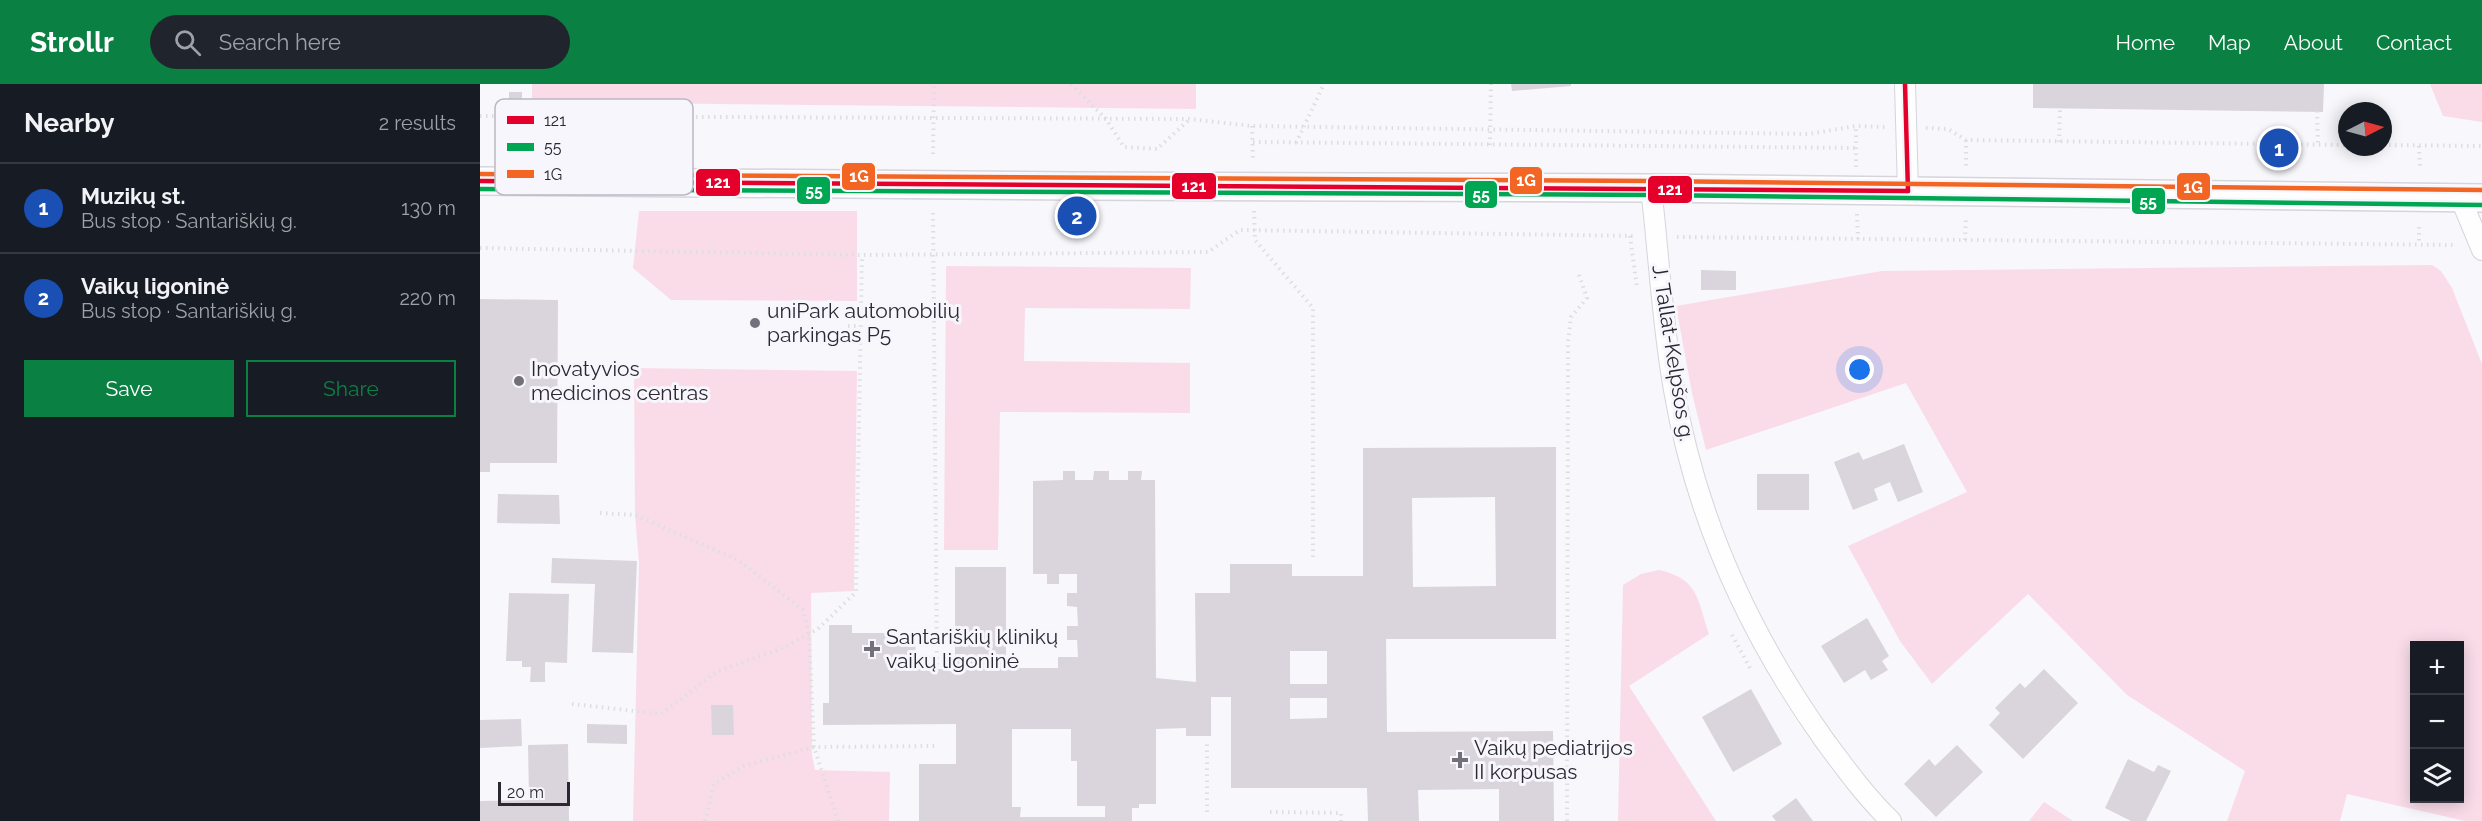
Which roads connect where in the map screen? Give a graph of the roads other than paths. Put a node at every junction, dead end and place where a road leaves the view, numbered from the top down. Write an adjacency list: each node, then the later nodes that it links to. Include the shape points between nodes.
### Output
1 (1905, 84): 6 (street)
2 (480, 181): 3 (main road)
3 (495, 181)
4 (693, 183): 5 (main road)
5 (1651, 188): 6 (main road); 9 (street, J. Tallat-Kelpšos g., via 1660,296 1674,392 1691,465 1714,535 1742,602 1774,663 1845,767)
6 (1908, 191): 7 (main road)
7 (2471, 197): 8 (street)
8 (2482, 250)
9 (1891, 821)

